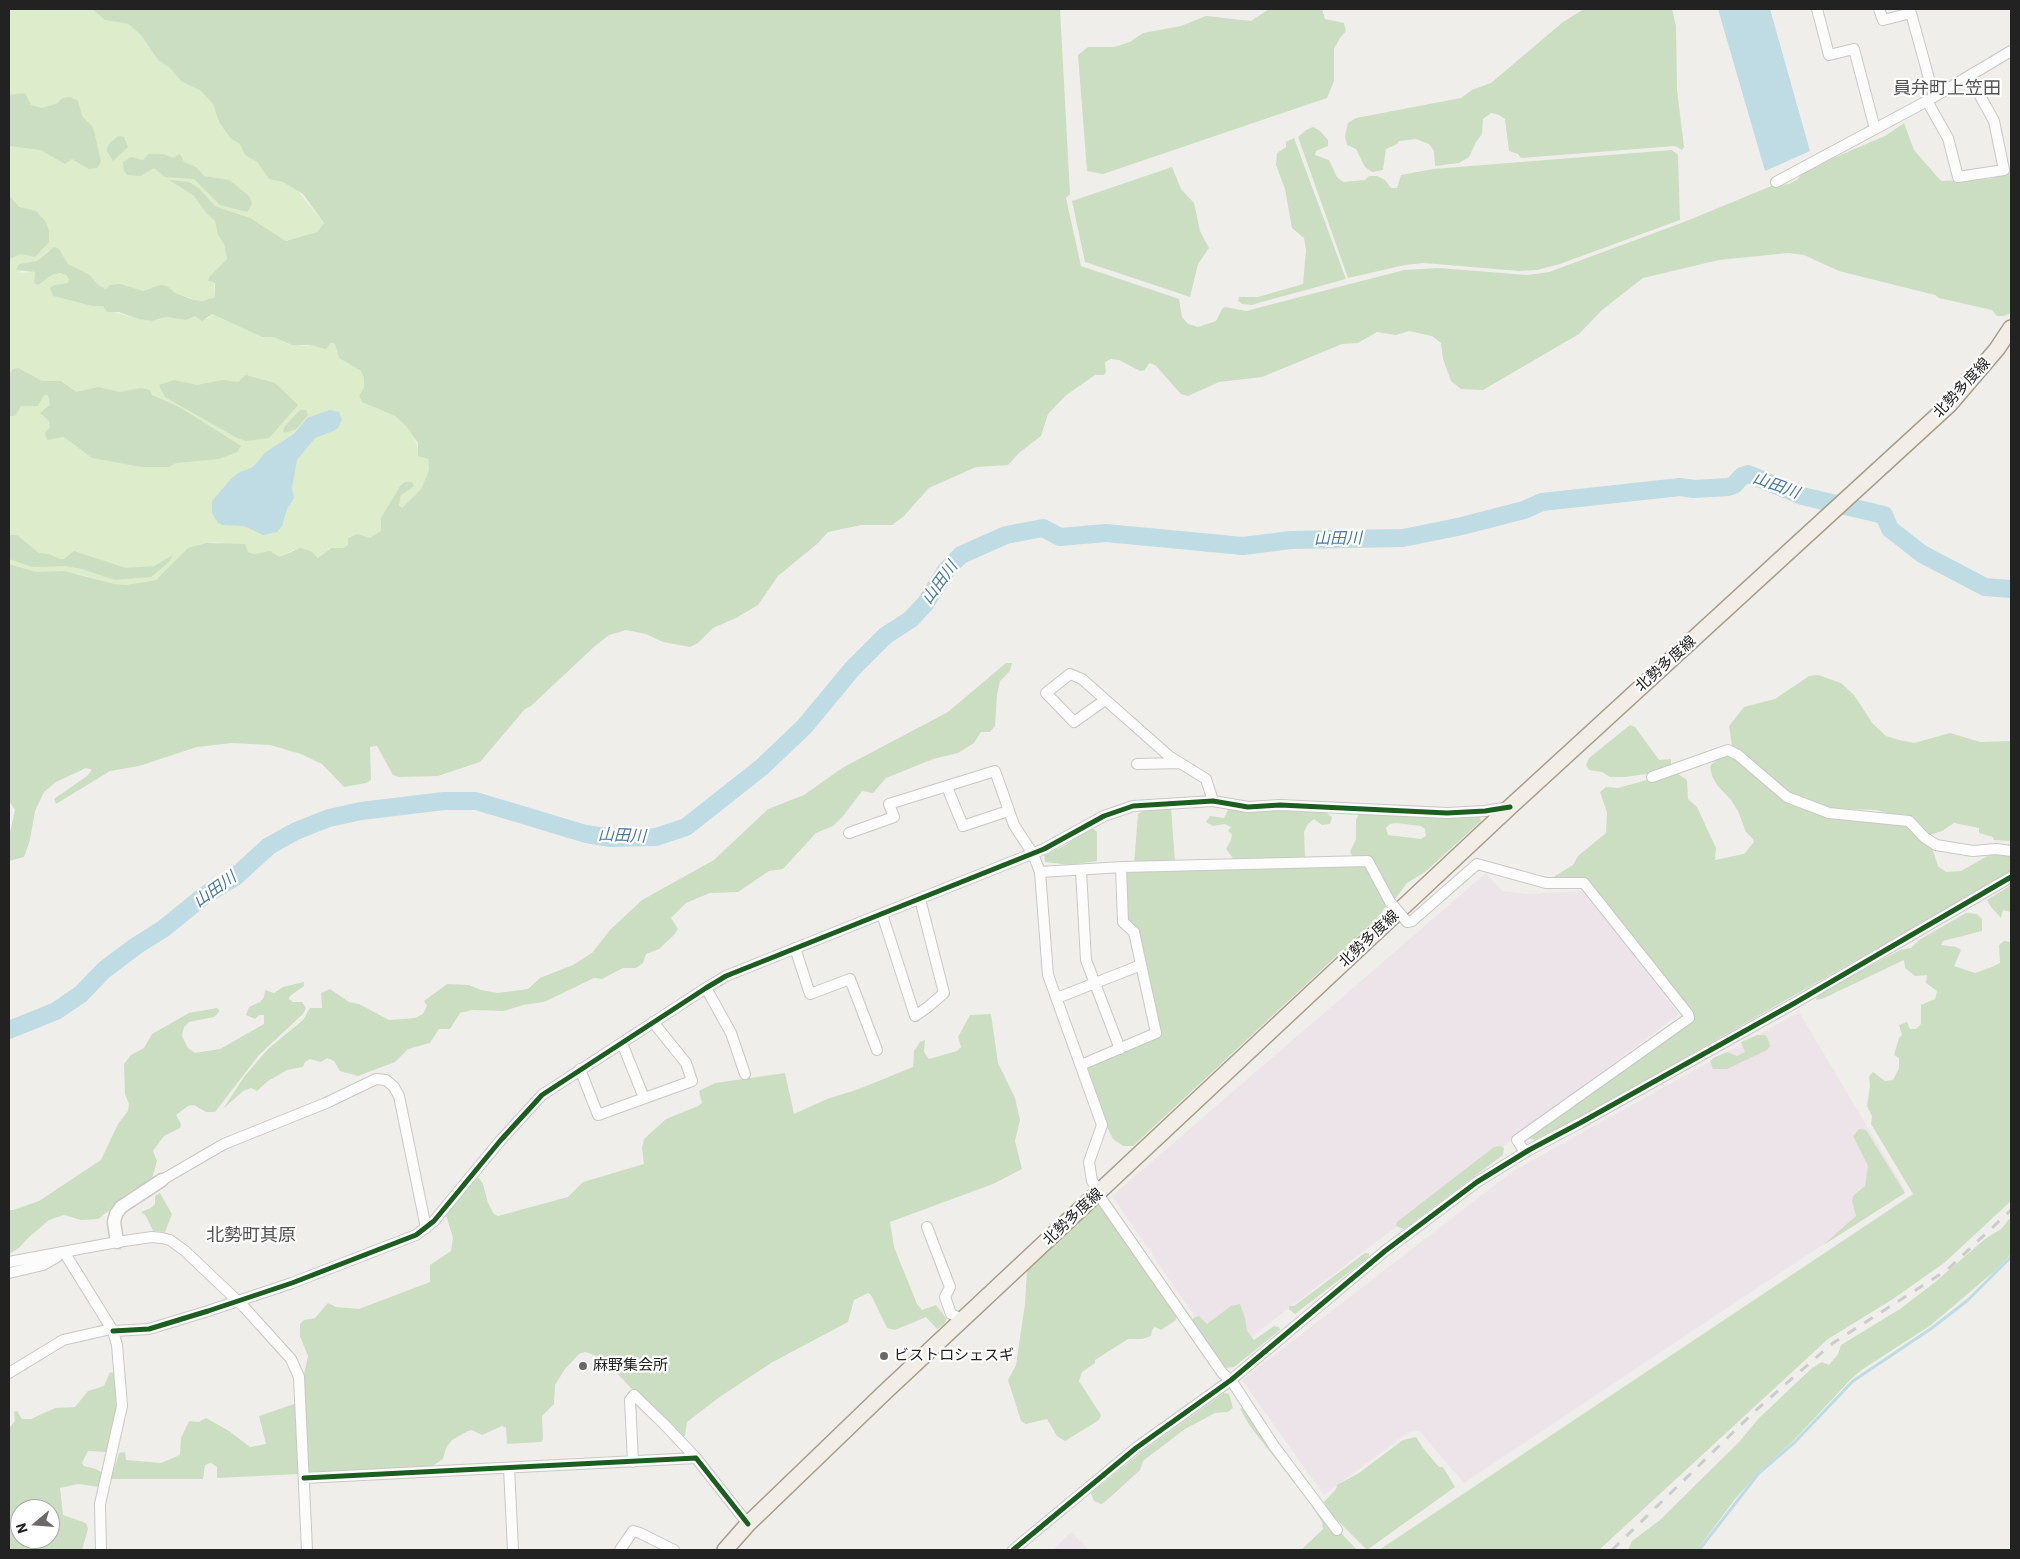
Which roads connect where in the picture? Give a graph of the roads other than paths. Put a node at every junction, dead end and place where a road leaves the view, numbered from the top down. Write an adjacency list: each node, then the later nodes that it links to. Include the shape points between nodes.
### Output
1 (1817, 9): 6 (street, via 1829,55 1854,50)
2 (1879, 9): 5 (street, via 1883,20 1911,13)
3 (2011, 51): 4 (street)
4 (1970, 76): 5 (street); 5 (street, via 1994,122 2004,170 1958,177 1948,138)
5 (1930, 99): 6 (street)
6 (1875, 129): 7 (street)
7 (1776, 182)
8 (2011, 328): 15 (main road, 北勢多度線, via 1950,404)
9 (1105, 700): 9 (street, via 1082,679 1070,674 1046,693 1074,722); 10 (street)
10 (1180, 763): 11 (street); 14 (street, via 1206,779)
11 (1137, 764)
12 (1652, 777): 18 (street, via 1728,750 1787,797 1829,813 1909,821 1924,838 1936,845 1973,851)
13 (947, 787): 16 (street, via 963,826); 16 (street, via 995,771); 17 (street, via 890,804 894,817)
14 (1214, 801): 15 (street, via 1248,806 1447,813); 19 (street, via 1133,806 1099,818)
15 (1510, 807): 41 (main road, 北勢多度線)
16 (1008, 811): 19 (street)
17 (849, 833)
18 (2011, 851)
19 (1032, 854): 22 (street); 24 (street)
20 (1121, 868): 21 (street); 27 (street, via 1124,922 1134,932); 39 (street, bridge, via 1368,861 1390,902 1407,922 1477,864 1546,883 1584,882 1689,1018 1517,1140)
21 (1082, 871): 22 (street); 28 (street, via 1086,960)
22 (1040, 872): 30 (street, via 1046,965)
23 (2011, 877): 39 (street, via 1793,1004)
24 (920, 899): 25 (street); 25 (street, via 944,993 915,1016)
25 (882, 914): 26 (street)
26 (794, 948): 29 (street, via 726,976); 34 (street, via 810,994 850,979)
27 (1141, 965): 28 (street); 33 (street, via 1156,1033)
28 (1095, 983): 30 (street); 33 (street)
29 (706, 988): 31 (street); 37 (street, via 731,1033)
30 (1057, 998): 35 (street)
31 (653, 1022): 32 (street); 38 (street, via 686,1063 692,1081)
32 (622, 1043): 36 (street); 38 (street)
33 (1120, 1049): 35 (street)
34 (877, 1050)
35 (1082, 1065): 41 (street, via 1102,1125 1089,1162 1092,1181)
36 (580, 1069): 38 (street, via 598,1115); 43 (street, via 534,1102)
37 (745, 1074)
38 (644, 1098)
39 (1525, 1152): 52 (street, via 1477,1182 1385,1251)
40 (162, 1180): 43 (street, via 224,1144 376,1079 386,1080 399,1096); 44 (street, via 116,1214)
41 (1099, 1193): 49 (main road, 北勢多度線); 52 (street, via 1223,1374)
42 (927, 1227): 49 (street, via 950,1287 945,1297 951,1314)
43 (426, 1228): 48 (street, via 378,1250)
44 (117, 1242): 45 (street); 48 (street, via 152,1237 170,1240)
45 (64, 1252): 46 (street); 47 (street, via 43,1265); 50 (street)
46 (9, 1262)
47 (9, 1273)
48 (236, 1302): 50 (street, via 149,1329); 56 (street, via 291,1359 299,1377)
49 (963, 1319): 57 (main road, 北勢多度線)
50 (112, 1330): 51 (street, via 63,1340); 59 (street, via 118,1354 122,1406 100,1504)
51 (9, 1373)
52 (1231, 1380): 58 (street, via 1274,1446); 65 (street, via 1136,1448)
53 (696, 1458): 54 (street); 54 (street, via 634,1395 630,1400); 57 (street)
54 (633, 1462): 55 (street)
55 (509, 1468): 56 (street); 61 (street)
56 (304, 1478): 60 (street)
57 (748, 1524): 64 (main road, 北勢多度線)
58 (1337, 1530)
59 (101, 1550)
60 (307, 1550)
61 (513, 1550)
62 (620, 1550): 63 (street, via 632,1532)
63 (674, 1550)
64 (725, 1550)
65 (1013, 1550)

